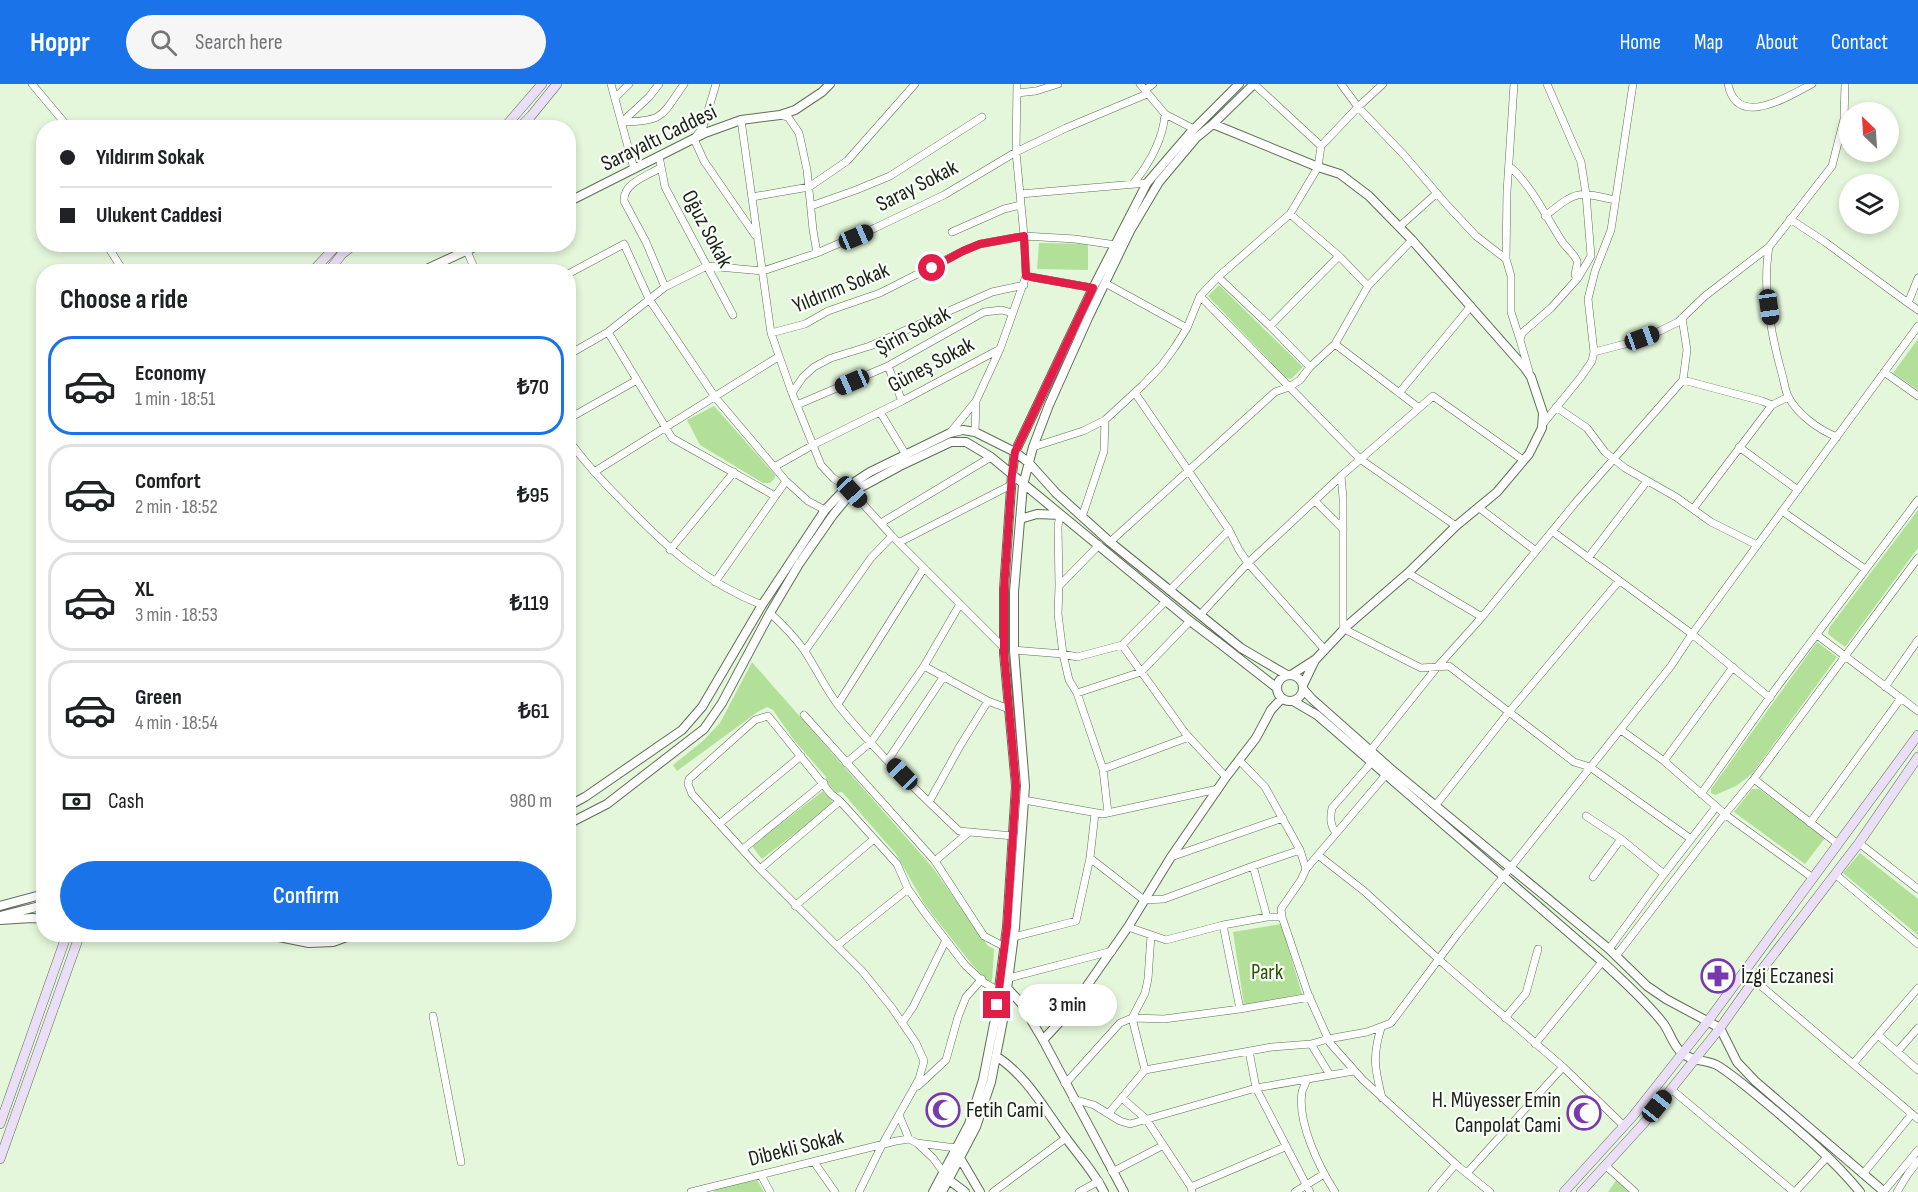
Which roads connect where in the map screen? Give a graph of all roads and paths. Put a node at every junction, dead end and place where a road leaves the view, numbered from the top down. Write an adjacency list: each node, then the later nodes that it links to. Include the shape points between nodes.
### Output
1 (32, 84): 32 (street)
2 (543, 84): 33 (main road)
3 (557, 84): 34 (main road)
4 (611, 84): 27 (street)
5 (629, 84): 27 (street)
6 (659, 84): 36 (street)
7 (684, 84): 36 (street, via 663,114 654,120)
8 (716, 84): 39 (street, via 703,127)
9 (831, 84): 30 (street, Sarayaltı Caddesi, via 808,103)
10 (915, 84): 49 (street, via 847,161)
11 (1017, 84): 26 (street)
12 (1058, 84): 26 (street)
13 (1153, 84): 25 (street, Saray Sokak)
14 (1239, 84): 38 (street)
15 (1254, 84): 37 (street); 40 (street)
16 (1341, 84): 28 (street)
17 (1383, 84): 28 (street)
18 (1514, 84): 43 (street)
19 (1548, 84): 52 (street, via 1581,162)
20 (1633, 84): 55 (street)
21 (1728, 84): 24 (street, via 1738,104 1747,108 1760,107)
22 (1812, 84): 24 (street)
23 (1845, 84): 60 (street, via 1844,118 1832,166)
24 (1802, 86)
25 (1144, 89): 29 (street); 41 (street, Saray Sokak)
26 (1017, 93): 41 (street)
27 (615, 98): 36 (street)
28 (1358, 107): 40 (street); 51 (street)
29 (1165, 114): 38 (street); 48 (street, via 1152,156)
30 (780, 115): 35 (street, Sarayaltı Caddesi); 49 (street, via 788,117 799,132)
31 (982, 117): 57 (street, via 890,176)
32 (62, 120)
33 (511, 120)
34 (527, 120)
35 (741, 120): 39 (street, Sarayaltı Caddesi); 53 (street)
36 (622, 122): 46 (street)
37 (1213, 124): 44 (street); 84 (street, via 1196,138 1160,182)
38 (1194, 129): 47 (street)
39 (693, 139): 42 (street, Sarayaltı Caddesi); 64 (street)
40 (1321, 146): 44 (street)
41 (1017, 152): 50 (street); 71 (street, Saray Sokak, via 944,195)
42 (659, 156): 45 (street, Oğuz Sokak); 46 (street, Sarayaltı Caddesi)
43 (1509, 166): 59 (street); 73 (street)
44 (1318, 167): 58 (street); 61 (street, via 1340,174)
45 (660, 168): 77 (street, Oğuz Sokak, via 664,187); 87 (street, via 629,186 624,201)
46 (634, 169): 54 (street, Sarayaltı Caddesi)
47 (1147, 183): 48 (street); 66 (street)
48 (1133, 184): 50 (street)
49 (809, 187): 53 (street); 57 (street)
50 (1020, 194): 56 (street)
51 (1437, 194): 61 (street); 73 (street, via 1476,236)
52 (1586, 194): 55 (street); 59 (street, via 1571,196); 82 (street, via 1591,256)
53 (752, 197): 64 (street)
54 (576, 198)
55 (1615, 200): 106 (street, via 1611,230 1588,299)
56 (1021, 205): 62 (street); 63 (street)
57 (811, 206): 71 (street)
58 (1290, 214): 72 (street); 81 (street)
59 (1545, 216): 82 (street, via 1576,259)
60 (1790, 219): 67 (street); 91 (street)
61 (1400, 227): 65 (street)
62 (952, 232)
63 (1024, 236): 66 (street, Yıldırım Sokak); 80 (street); 101 (street, Yıldırım Sokak, via 980,244 880,293 828,311 805,324)
64 (757, 237): 79 (street)
65 (1412, 240): 86 (street); 92 (street)
66 (1116, 245): 88 (street)
67 (1769, 247): 96 (street); 120 (street, via 1769,307)
68 (331, 252): 74 (main road)
69 (345, 252): 75 (main road)
70 (465, 252): 76 (street)
71 (817, 253): 79 (street, Saray Sokak)
72 (1339, 256): 86 (street); 97 (street)
73 (1506, 259): 102 (street, via 1511,276 1511,312)
74 (319, 264)
75 (334, 264)
76 (438, 264)
77 (707, 266): 79 (street); 87 (street); 95 (street, Oğuz Sokak)
78 (576, 270): 90 (street, via 624,244)
79 (763, 271): 101 (street)
80 (1026, 276): 85 (street); 88 (street)
81 (1218, 277): 89 (street); 97 (street)
82 (1578, 278): 102 (street, via 1522,333)
83 (1918, 278): 91 (street)
84 (1105, 283): 99 (street); 136 (street)
85 (1024, 285): 94 (street); 115 (street, via 992,292 870,346 831,358 814,367)
86 (1368, 286): 103 (street)
87 (665, 287): 90 (street)
88 (1093, 288): 139 (street)
89 (1200, 296): 99 (street); 114 (street)
90 (650, 299): 100 (street); 119 (street)
91 (1908, 303): 93 (street)
92 (1471, 306): 111 (street); 117 (street)
93 (1918, 310)
94 (1012, 313): 104 (street); 108 (street, Şirin Sokak, via 984,312)
95 (733, 315)
96 (1682, 318): 106 (street, via 1660,332); 113 (street, via 1687,350)
97 (1270, 326): 109 (street)
98 (1918, 326): 110 (street)
99 (1186, 328): 116 (street, via 1162,365)
100 (608, 332): 105 (street); 112 (street)
101 (771, 333): 107 (street)
102 (1520, 340): 111 (street)
103 (1335, 344): 109 (street); 117 (street)
104 (1000, 349): 121 (street, Güneş Sokak); 122 (street)
105 (576, 350)
106 (1594, 352): 125 (street, via 1581,377)
107 (778, 357): 115 (street); 119 (street)
108 (888, 366): 121 (street); 123 (street, Şirin Sokak)
109 (1310, 367): 114 (street)
110 (1884, 372): 118 (street); 134 (street)
111 (1531, 377): 130 (street, via 1543,413)
112 (637, 380): 128 (street); 131 (street)
113 (1683, 380): 124 (street); 143 (street)
114 (1289, 387): 142 (street); 147 (street, via 1275,392)
115 (792, 393): 123 (street)
116 (1135, 393): 129 (street); 147 (street)
117 (1399, 393): 126 (street)
118 (1918, 396)
119 (715, 397): 131 (street); 146 (street)
120 (1788, 397): 124 (street); 134 (street, via 1822,432)
121 (902, 401): 127 (street, Güneş Sokak)
122 (976, 402): 132 (street); 133 (street)
123 (798, 405): 135 (street)
124 (1772, 405): 137 (street)
125 (1556, 407): 130 (street); 143 (street, via 1587,429)
126 (1419, 408): 142 (street); 144 (street, via 1433,396)
127 (880, 412): 135 (street, Güneş Sokak); 140 (street)
128 (576, 414)
129 (1105, 420): 136 (street); 166 (street, via 1104,450)
130 (1542, 425): 144 (street)
131 (666, 428): 148 (street); 149 (street, via 672,438)
132 (975, 432): 133 (street); 139 (street)
133 (950, 433): 140 (street)
134 (1837, 436): 157 (street)
135 (813, 444): 146 (street, Güneş Sokak); 156 (street, via 821,465)
136 (1033, 447): 145 (street)
137 (1739, 447): 157 (street); 162 (street)
138 (576, 449): 148 (street)
139 (1015, 452): 145 (street); 150 (street)
140 (906, 455): 156 (street, via 870,472)
141 (992, 458): 150 (street); 156 (street, via 966,442 951,442); 168 (street)
142 (1360, 459): 151 (street); 169 (street)
143 (1614, 459): 152 (street); 172 (street)
144 (1523, 460): 161 (street, via 1497,492)
145 (1029, 463): 155 (street); 166 (street)
146 (774, 467): 153 (street)
147 (1189, 471): 171 (street); 175 (street)
148 (594, 472): 178 (street)
149 (734, 472): 158 (street); 178 (street)
150 (1012, 474): 154 (street); 155 (street)
151 (1341, 476): 160 (street); 170 (street)
152 (1647, 481): 162 (street); 180 (street)
153 (786, 482): 158 (street); 163 (street)
154 (1011, 485): 174 (street); 202 (street)
155 (1023, 485): 165 (street); 167 (street)
156 (849, 489): 163 (street); 168 (street); 193 (street)
157 (1798, 490): 164 (street)
158 (775, 496): 187 (street)
159 (1918, 500): 184 (street)
160 (1315, 501): 170 (street); 182 (street)
161 (1478, 507): 169 (street); 179 (street)
162 (1693, 509): 177 (street)
163 (825, 510): 192 (street)
164 (1782, 511): 177 (street); 184 (street)
165 (1060, 515): 167 (street, via 1037,514); 176 (street); 188 (street)
166 (1082, 517): 175 (street)
167 (1020, 519): 203 (street)
168 (881, 524): 173 (street)
169 (1456, 526): 185 (street)
170 (1343, 528): 197 (street)
171 (1229, 530): 182 (street); 189 (street)
172 (1552, 531): 179 (street); 180 (street)
173 (892, 536): 174 (street); 205 (street, via 870,558)
174 (900, 542): 183 (street)
175 (1110, 542): 189 (street)
176 (1099, 545): 188 (street); 190 (street)
177 (1757, 545): 198 (street)
178 (670, 550): 187 (street)
179 (1536, 551): 195 (street)
180 (1588, 558): 186 (street)
181 (1918, 558): 207 (street)
182 (1248, 562): 194 (street); 204 (street)
183 (924, 568): 191 (street); 224 (street)
184 (1865, 569): 199 (street)
185 (1408, 573): 195 (street); 197 (street)
186 (1619, 580): 198 (street); 227 (street)
187 (715, 582): 192 (street)
188 (1059, 586): 206 (street)
189 (1170, 590): 194 (street)
190 (1166, 601): 196 (street); 201 (street)
191 (960, 604): 202 (street); 209 (street)
192 (762, 605): 251 (street, via 702,707 682,730)
193 (770, 612): 205 (street); 260 (street, via 704,729 607,804)
194 (1201, 614): 214 (street, via 1241,648)
195 (1482, 617): 210 (street)
196 (1190, 621): 212 (street); 217 (street)
197 (1344, 630): 204 (street); 210 (street, via 1421,668)
198 (1692, 634): 211 (street); 229 (street)
199 (1818, 635): 207 (street); 220 (street)
200 (1918, 640): 216 (street)
201 (1122, 645): 206 (street, via 1077,657); 212 (street)
202 (1004, 648): 225 (street)
203 (1014, 650): 206 (street); 249 (street)
204 (1325, 650): 208 (street)
205 (805, 651): 224 (street)
206 (1063, 654): 218 (street, via 1069,680)
207 (1844, 656): 216 (street); 245 (street)
208 (1316, 659): 214 (street); 215 (street)
209 (924, 666): 213 (street); 232 (street)
210 (1438, 666): 227 (street, via 1449,666); 233 (street)
211 (1732, 667): 220 (street); 238 (street)
212 (1142, 672): 218 (street); 231 (street)
213 (944, 675): 222 (street); 236 (street)
214 (1289, 675): 215 (street, via 1299,678); 217 (street)
215 (1303, 687): 223 (street, via 1300,697); 233 (street)
216 (1886, 687): 221 (street)
217 (1276, 688): 219 (street)
218 (1077, 693): 242 (street)
219 (1282, 698): 223 (street); 237 (street)
220 (1770, 698): 248 (street)
221 (1901, 698): 226 (street); 261 (street)
222 (988, 701): 225 (street); 252 (street)
223 (1293, 701): 240 (street, via 1317,715)
224 (838, 704): 232 (street)
225 (1009, 709): 265 (street, via 1016,786)
226 (1918, 711)
227 (1509, 712): 241 (street, via 1574,762); 253 (street)
228 (804, 715): 239 (street)
229 (1621, 730): 238 (street); 241 (street)
230 (1918, 735): 270 (main road)
231 (1189, 737): 242 (street); 244 (street)
232 (871, 742): 236 (street); 239 (street)
233 (1370, 751): 243 (street)
234 (801, 756): 246 (street); 262 (street); 262 (street, via 768,716 755,720 689,779 692,794)
235 (1918, 757): 269 (main road)
236 (888, 760): 252 (street)
237 (1239, 760): 244 (street); 259 (street, via 1265,788)
238 (1664, 761): 248 (street)
239 (846, 763): 276 (street)
240 (1371, 763): 243 (street); 264 (street, via 1332,808 1331,827)
241 (1590, 767): 268 (street); 280 (street)
242 (1103, 769): 256 (street)
243 (1388, 773): 253 (street); 264 (street); 284 (street)
244 (1226, 777): 247 (street)
245 (1754, 779): 257 (street); 261 (street)
246 (824, 783): 250 (street); 271 (street)
247 (1218, 789): 256 (street); 274 (street)
248 (1701, 794): 254 (street)
249 (1024, 800): 255 (street); 300 (street)
250 (840, 801): 266 (street); 278 (street)
251 (576, 802)
252 (929, 802): 263 (street, via 959,831)
253 (1435, 806): 280 (street)
254 (1716, 807): 257 (street); 268 (street)
255 (1095, 813): 256 (street); 275 (street)
256 (1108, 813)
257 (1725, 814): 285 (street); 312 (street)
258 (1586, 816): 267 (street)
259 (1283, 818): 272 (street); 274 (street)
260 (576, 820)
261 (1810, 823): 270 (street)
262 (719, 824): 271 (street)
263 (968, 833): 265 (street); 276 (street)
264 (1336, 834): 273 (street)
265 (1013, 836): 308 (street)
266 (874, 839): 286 (street, via 897,864); 291 (street)
267 (1621, 839): 281 (street); 283 (street)
268 (1690, 839): 281 (street)
269 (1859, 843): 282 (main road); 287 (street)
270 (1838, 844): 285 (main road)
271 (743, 849): 278 (street)
272 (1300, 850): 277 (street); 279 (street)
273 (1318, 855): 279 (street); 313 (street)
274 (1171, 856): 289 (street)
275 (1090, 858): 289 (street); 300 (street, via 1076,921)
276 (935, 861): 308 (street, via 984,936)
277 (1252, 866): 289 (street, via 1164,899); 296 (street)
278 (760, 869): 291 (street)
279 (1306, 869): 293 (street, via 1281,909)
280 (1511, 869): 284 (street); 310 (street)
281 (1664, 874): 310 (street)
282 (1835, 874): 306 (street); 317 (main road)
283 (1593, 876)
284 (1504, 878): 313 (street); 314 (street)
285 (1813, 878): 325 (main road)
286 (908, 889): 301 (street); 307 (street)
287 (1918, 889)
288 (36, 896): 290 (street)
289 (1144, 900): 298 (street)
290 (0, 906)
291 (795, 906): 307 (street)
292 (36, 907): 294 (street)
293 (1282, 917): 296 (street); 320 (street)
294 (0, 918): 295 (street)
295 (36, 918)
296 (1267, 918): 297 (street)
297 (1223, 925): 299 (street, via 1166,940); 321 (street)
298 (1128, 927): 299 (street); 311 (street)
299 (1150, 935): 323 (street, via 1145,993)
300 (1014, 937): 315 (street)
301 (946, 940): 316 (street); 326 (street)
302 (64, 942): 358 (main road)
303 (77, 942): 369 (main road)
304 (304, 942): 305 (street)
305 (333, 942)
306 (1918, 944)
307 (838, 945): 326 (street)
308 (1005, 947): 319 (street)
309 (1538, 949): 324 (street, via 1526,993)
310 (1609, 949): 312 (street)
311 (1112, 951): 315 (street); 332 (street, via 1068,1013)
312 (1616, 956): 325 (street, via 1656,992)
313 (1439, 959): 324 (street); 327 (street, via 1391,1023)
314 (1602, 962): 334 (street); 337 (street, via 1644,1001)
315 (1009, 978): 319 (street)
316 (982, 979): 319 (street); 349 (street, via 966,997 946,1060)
317 (1754, 980): 328 (main road); 340 (street)
318 (1918, 988): 330 (street)
319 (1003, 990): 332 (street, via 1021,1003); 338 (street, via 1003,1020); 365 (street, via 983,1080 969,1124)
320 (1310, 997): 321 (street); 331 (street)
321 (1240, 1009): 323 (street)
322 (433, 1016): 371 (street)
323 (1132, 1018): 342 (street); 347 (street, via 1120,1023)
324 (1505, 1018): 334 (street)
325 (1708, 1021): 328 (street); 337 (main road)
326 (902, 1023): 349 (street, via 924,1061)
327 (1381, 1028): 331 (street); 352 (street, via 1374,1069)
328 (1720, 1028): 339 (main road); 378 (street, via 1737,1062 1755,1081)
329 (1918, 1028): 336 (street)
330 (1878, 1035): 336 (street); 340 (street)
331 (1328, 1039): 333 (street); 344 (street)
332 (1043, 1040): 347 (street)
333 (1311, 1044): 335 (street); 345 (street)
334 (1535, 1044): 341 (street)
335 (1249, 1051): 342 (street); 348 (street)
336 (1897, 1052): 343 (street)
337 (1683, 1054): 339 (street); 359 (main road)
338 (996, 1056): 360 (street, via 1041,1100); 368 (street, via 976,1127)
339 (1694, 1060): 350 (main road); 367 (street, via 1717,1065 1738,1080)
340 (1853, 1064): 356 (street)
341 (1563, 1067): 359 (street); 376 (street)
342 (1145, 1070): 351 (street)
343 (1918, 1070)
344 (1354, 1071): 345 (street); 352 (street)
345 (1330, 1075): 346 (street)
346 (1307, 1079): 348 (street); 377 (street, via 1302,1092 1304,1120)
347 (1065, 1084): 353 (street)
348 (1257, 1088): 357 (street); 364 (street)
349 (914, 1089): 355 (street)
350 (1671, 1089): 374 (main road); 406 (street)
351 (1122, 1098): 354 (street); 357 (street)
352 (1382, 1098): 373 (street)
353 (1073, 1099): 354 (street); 375 (street)
354 (1109, 1113): 357 (street, via 1130,1124)
355 (900, 1115): 361 (street); 362 (street)
356 (1915, 1116): 378 (street)
357 (1146, 1119): 363 (street)
358 (0, 1124)
359 (1624, 1126): 403 (main road)
360 (1066, 1138): 381 (street); 394 (street)
361 (913, 1141): 362 (street, Dibekli Sokak); 365 (street, Dibekli Sokak); 380 (street)
362 (882, 1145): 372 (street, Dibekli Sokak); 389 (street)
363 (1162, 1146): 375 (street); 384 (street)
364 (1285, 1147): 382 (street); 384 (street)
365 (956, 1148): 380 (street)
366 (1918, 1150): 385 (street)
367 (1827, 1156): 406 (street); 407 (street)
368 (960, 1158): 380 (street); 393 (street)
369 (0, 1159)
370 (1918, 1161): 408 (street)
371 (461, 1162)
372 (814, 1162): 379 (street, Dibekli Sokak); 388 (street)
373 (1456, 1164): 376 (street); 401 (street)
374 (1605, 1165): 383 (main road); 405 (street)
375 (1112, 1172): 397 (street)
376 (1467, 1173): 402 (street)
377 (1324, 1174): 382 (street); 400 (street)
378 (1863, 1174): 385 (street)
379 (761, 1175): 386 (street, Dibekli Sokak); 387 (street)
380 (946, 1176): 390 (street); 391 (street); 392 (street)
381 (1098, 1181): 395 (street); 396 (street)
382 (1305, 1185): 398 (street); 399 (street)
383 (1584, 1188): 404 (street)
384 (1192, 1190)
385 (1882, 1191)
386 (691, 1192)
387 (770, 1192)
388 (835, 1192)
389 (859, 1192)
390 (933, 1192)
391 (942, 1192)
392 (965, 1192)
393 (980, 1192)
394 (993, 1192)
395 (1079, 1192)
396 (1104, 1192)
397 (1124, 1192)
398 (1295, 1192)
399 (1310, 1192)
400 (1335, 1192)
401 (1432, 1192)
402 (1490, 1192)
403 (1564, 1192)
404 (1595, 1192)
405 (1635, 1192)
406 (1795, 1192)
407 (1860, 1192)
408 (1897, 1192)

